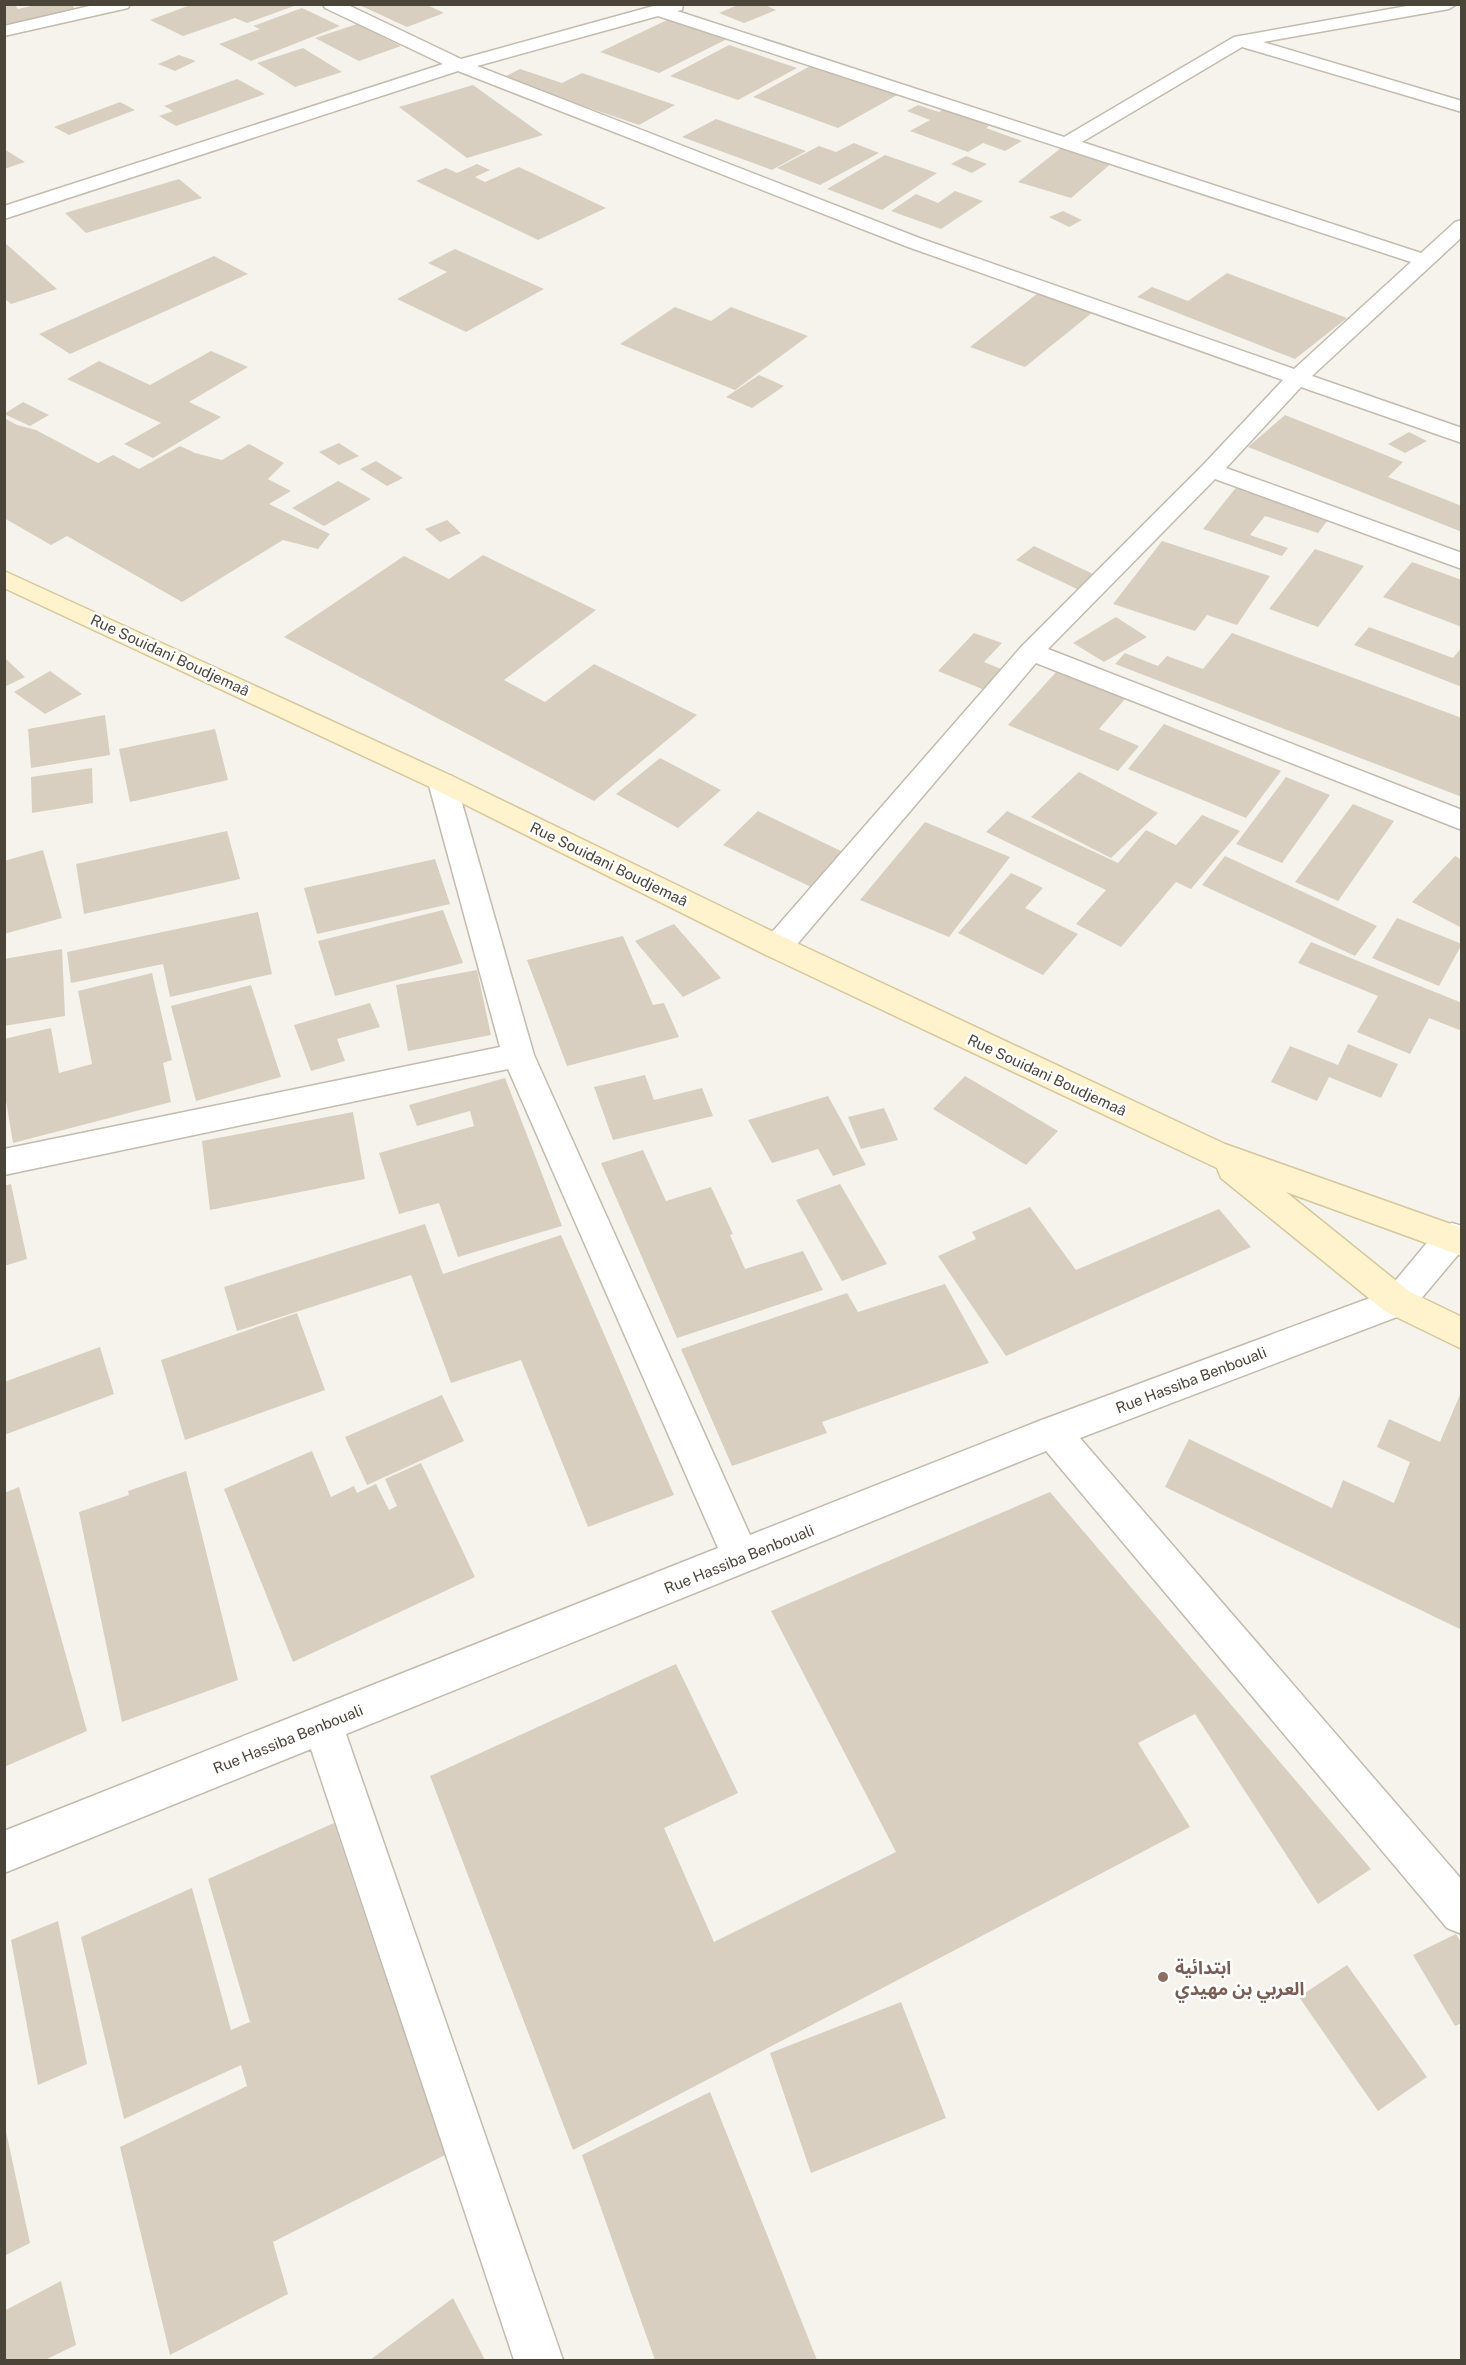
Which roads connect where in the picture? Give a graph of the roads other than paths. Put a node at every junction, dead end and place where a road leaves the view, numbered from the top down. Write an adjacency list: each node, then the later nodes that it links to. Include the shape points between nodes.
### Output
1 (122, 4): 6 (street)
2 (330, 4): 8 (street)
3 (684, 4): 5 (street)
4 (1449, 4): 7 (street)
5 (657, 10): 8 (street); 10 (street)
6 (4, 31)
7 (1240, 41): 9 (street); 10 (street)
8 (459, 65): 11 (street); 14 (street, via 915,243)
9 (1461, 107)
10 (1067, 143): 13 (street)
11 (4, 213)
12 (1461, 226): 13 (street)
13 (1424, 260): 14 (street)
14 (1298, 378): 15 (street); 16 (street)
15 (1461, 436)
16 (1211, 470): 17 (street); 19 (street)
17 (1461, 562)
18 (4, 578): 20 (main road, Rue Souidani Boudjemaâ)
19 (1031, 652): 21 (street); 22 (street)
20 (442, 782): 22 (main road, Rue Souidani Boudjemaâ); 23 (street)
21 (1461, 821)
22 (777, 947): 24 (main road, Rue Souidani Boudjemaâ)
23 (518, 1055): 25 (street); 30 (street)
24 (1213, 1153): 26 (main road, Rue Souidani Boudjemaâ); 27 (main road, Rue Souidani Boudjemaâ)
25 (4, 1162)
26 (1456, 1239): 27 (street, Rue Hassiba Benbouali)
27 (1398, 1302): 28 (main road, Rue Souidani Boudjemaâ); 29 (street, Rue Hassiba Benbouali)
28 (1461, 1334)
29 (1052, 1432): 30 (street, Rue Hassiba Benbouali); 33 (street)
30 (741, 1558): 31 (street, Rue Hassiba Benbouali)
31 (323, 1725): 32 (street, Rue Hassiba Benbouali); 34 (street)
32 (4, 1852)
33 (1461, 1913)
34 (539, 2361)

